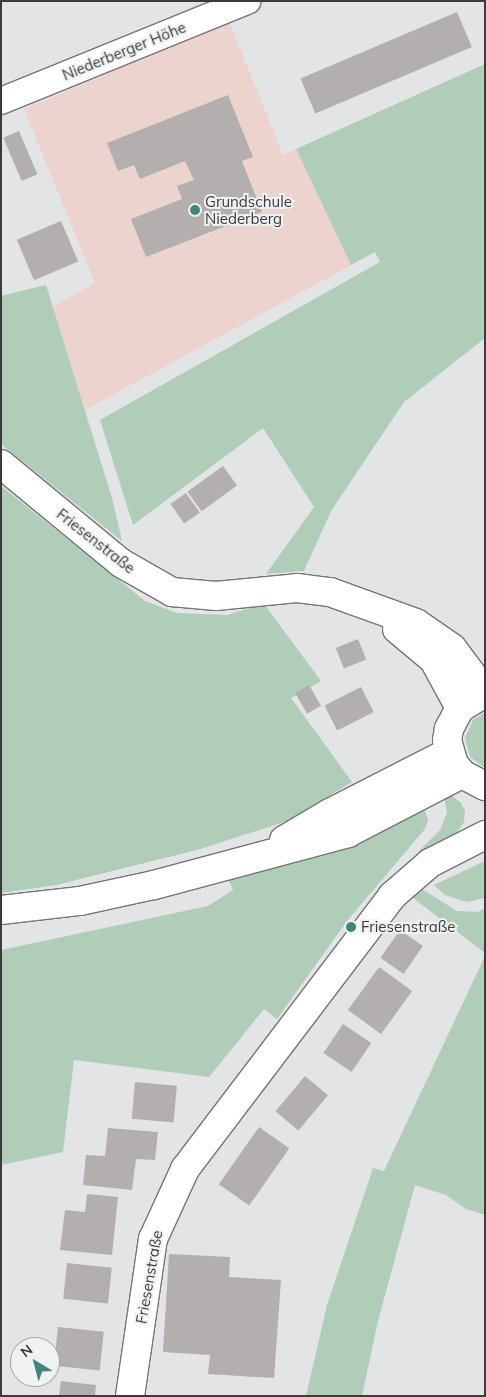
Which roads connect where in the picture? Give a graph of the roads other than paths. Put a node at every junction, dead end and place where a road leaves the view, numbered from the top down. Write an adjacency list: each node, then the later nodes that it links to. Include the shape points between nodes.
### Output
1 (247, 1): 2 (street, Niederberger Höhe)
2 (1, 101)
3 (1, 464): 4 (street, Friesenstraße, via 121,563 172,592 216,596 297,588 330,592)
4 (378, 610): 5 (street, Friesenstraße, via 416,623 452,648); 6 (street, Friesenstraße, via 434,660)
5 (485, 692): 6 (street)
6 (460, 708): 7 (street, via 449,729)
7 (465, 771): 9 (street, via 348,832 80,901)
8 (485, 835): 10 (street, Friesenstraße, via 430,863 392,896 185,1169 153,1240)
9 (1, 910)
10 (130, 1396)

